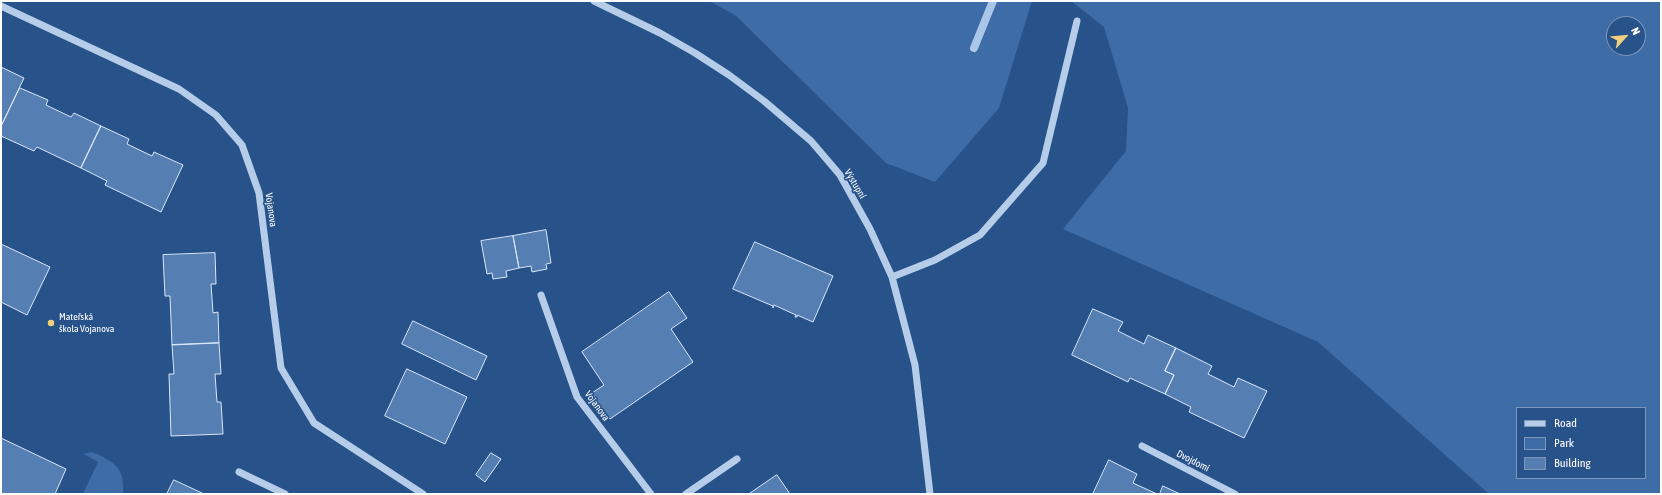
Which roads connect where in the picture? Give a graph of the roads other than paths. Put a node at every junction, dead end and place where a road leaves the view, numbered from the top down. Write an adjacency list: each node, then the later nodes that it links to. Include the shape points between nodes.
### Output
1 (594, 1): 4 (street, Výstupní, via 660,33 707,60 764,101 810,141 840,175 870,229)
2 (1, 6): 10 (street, Vojanova, via 179,88 216,115 242,145 259,193 281,368 314,422)
3 (1077, 21): 4 (street, via 1042,164 980,235 935,260)
4 (892, 277): 13 (street, Výstupní, via 915,365)
5 (541, 295): 11 (street, Vojanova, via 577,396)
6 (1142, 446): 14 (street, Dvojdomí)
7 (737, 459): 12 (street)
8 (240, 472): 9 (street)
9 (285, 494)
10 (423, 494)
11 (651, 494)
12 (686, 494)
13 (930, 494)
14 (1235, 494)

